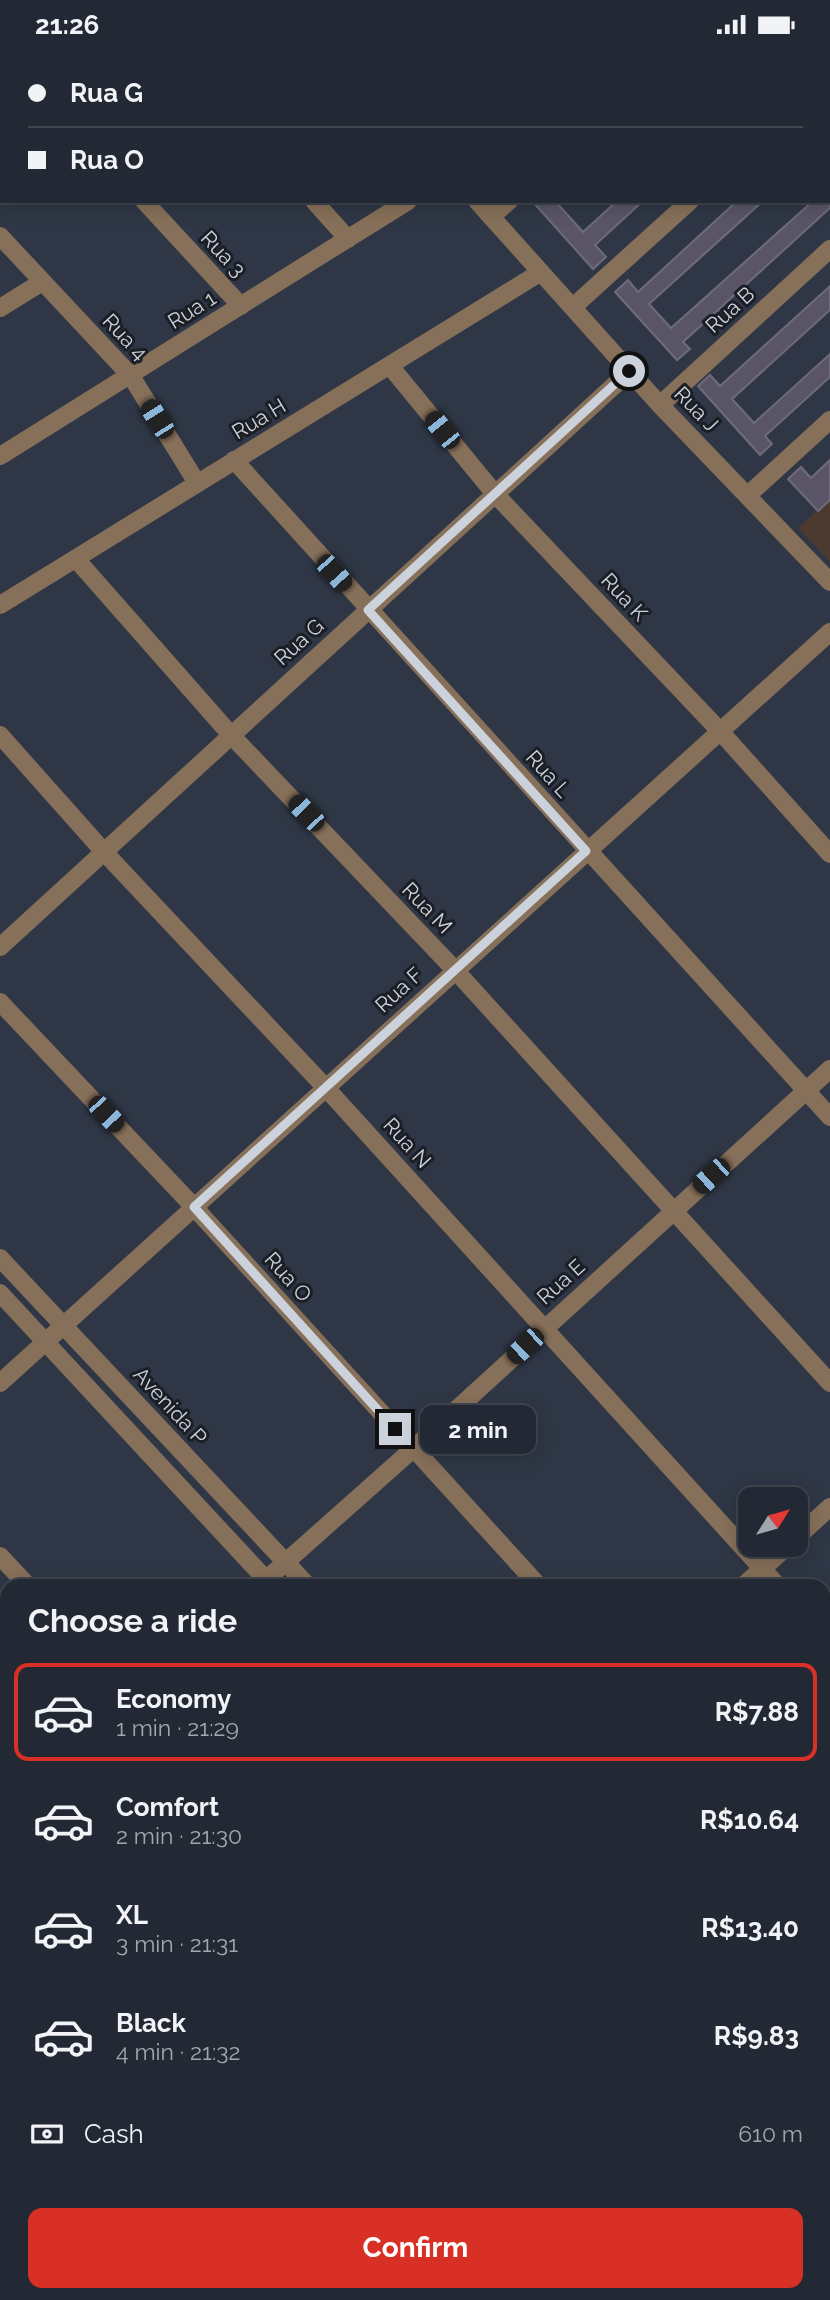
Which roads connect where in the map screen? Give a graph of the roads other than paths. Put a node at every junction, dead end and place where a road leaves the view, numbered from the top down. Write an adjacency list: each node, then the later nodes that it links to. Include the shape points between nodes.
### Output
1 (146, 203): 13 (street, Rua 3)
2 (316, 203): 9 (street)
3 (405, 203): 9 (street, Rua 1)
4 (479, 203): 7 (street, Rua J)
5 (507, 203): 7 (street)
6 (688, 203): 14 (street)
7 (491, 217): 11 (street, Rua J)
8 (0, 236): 12 (street, Rua 4)
9 (348, 239): 13 (street, Rua 1)
10 (830, 249): 19 (street, Rua B)
11 (541, 272): 14 (street, Rua J); 16 (street, Rua H)
12 (42, 282): 15 (street); 18 (street, Rua 4)
13 (241, 306): 18 (street, Rua 1)
14 (573, 307): 17 (street, Rua J)
15 (0, 308)
16 (390, 366): 22 (street, Rua H); 24 (street, Rua K)
17 (629, 371): 19 (street, Rua J); 24 (street, Rua G)
18 (131, 376): 21 (street, Rua 1); 23 (street, Rua 4)
19 (660, 405): 25 (street, Rua J)
20 (830, 421): 25 (street)
21 (0, 456)
22 (234, 460): 23 (street, Rua H); 29 (street, Rua L)
23 (197, 483): 26 (street, Rua H)
24 (495, 494): 29 (street, Rua G); 31 (street, Rua K)
25 (748, 495): 27 (street, Rua J)
26 (76, 559): 28 (street, Rua H); 33 (street, Rua M)
27 (830, 582)
28 (0, 605)
29 (368, 610): 33 (street, Rua G); 34 (street, Rua L)
30 (830, 632): 31 (street, Rua F)
31 (719, 730): 34 (street, Rua F); 36 (street, Rua K)
32 (0, 735): 35 (street, Rua N)
33 (231, 735): 35 (street, Rua G); 38 (street, Rua M)
34 (586, 851): 38 (street, Rua F); 42 (street, Rua L)
35 (105, 853): 37 (street, Rua G); 41 (street, Rua N)
36 (830, 854)
37 (0, 947)
38 (455, 970): 41 (street, Rua F); 45 (street, Rua M)
39 (0, 1002): 44 (street, Rua O)
40 (830, 1069): 42 (street, Rua E)
41 (326, 1088): 44 (street, Rua F); 49 (street, Rua N)
42 (806, 1090): 43 (street, Rua L); 45 (street, Rua E)
43 (830, 1117)
44 (194, 1207): 48 (street, Rua F); 53 (street, Rua O)
45 (673, 1210): 49 (street, Rua E); 52 (street, Rua M)
46 (0, 1258): 48 (street, Avenida P)
47 (0, 1293): 50 (street)
48 (63, 1326): 50 (street, Rua F); 58 (street, Avenida P)
49 (544, 1328): 53 (street, Rua E); 59 (street, Rua N)
50 (45, 1341): 51 (street, Rua F); 61 (street)
51 (0, 1383)
52 (830, 1383)
53 (413, 1450): 58 (street, Rua E); 64 (street, Rua O)
54 (830, 1507): 55 (street)
55 (808, 1527)
56 (0, 1556): 60 (street)
57 (776, 1557): 59 (street)
58 (287, 1563): 62 (street, Rua E); 63 (street, Avenida P)
59 (762, 1569): 65 (street); 66 (street, Rua N)
60 (21, 1579)
61 (261, 1579)
62 (271, 1579)
63 (302, 1579)
64 (532, 1579)
65 (751, 1579)
66 (771, 1579)

